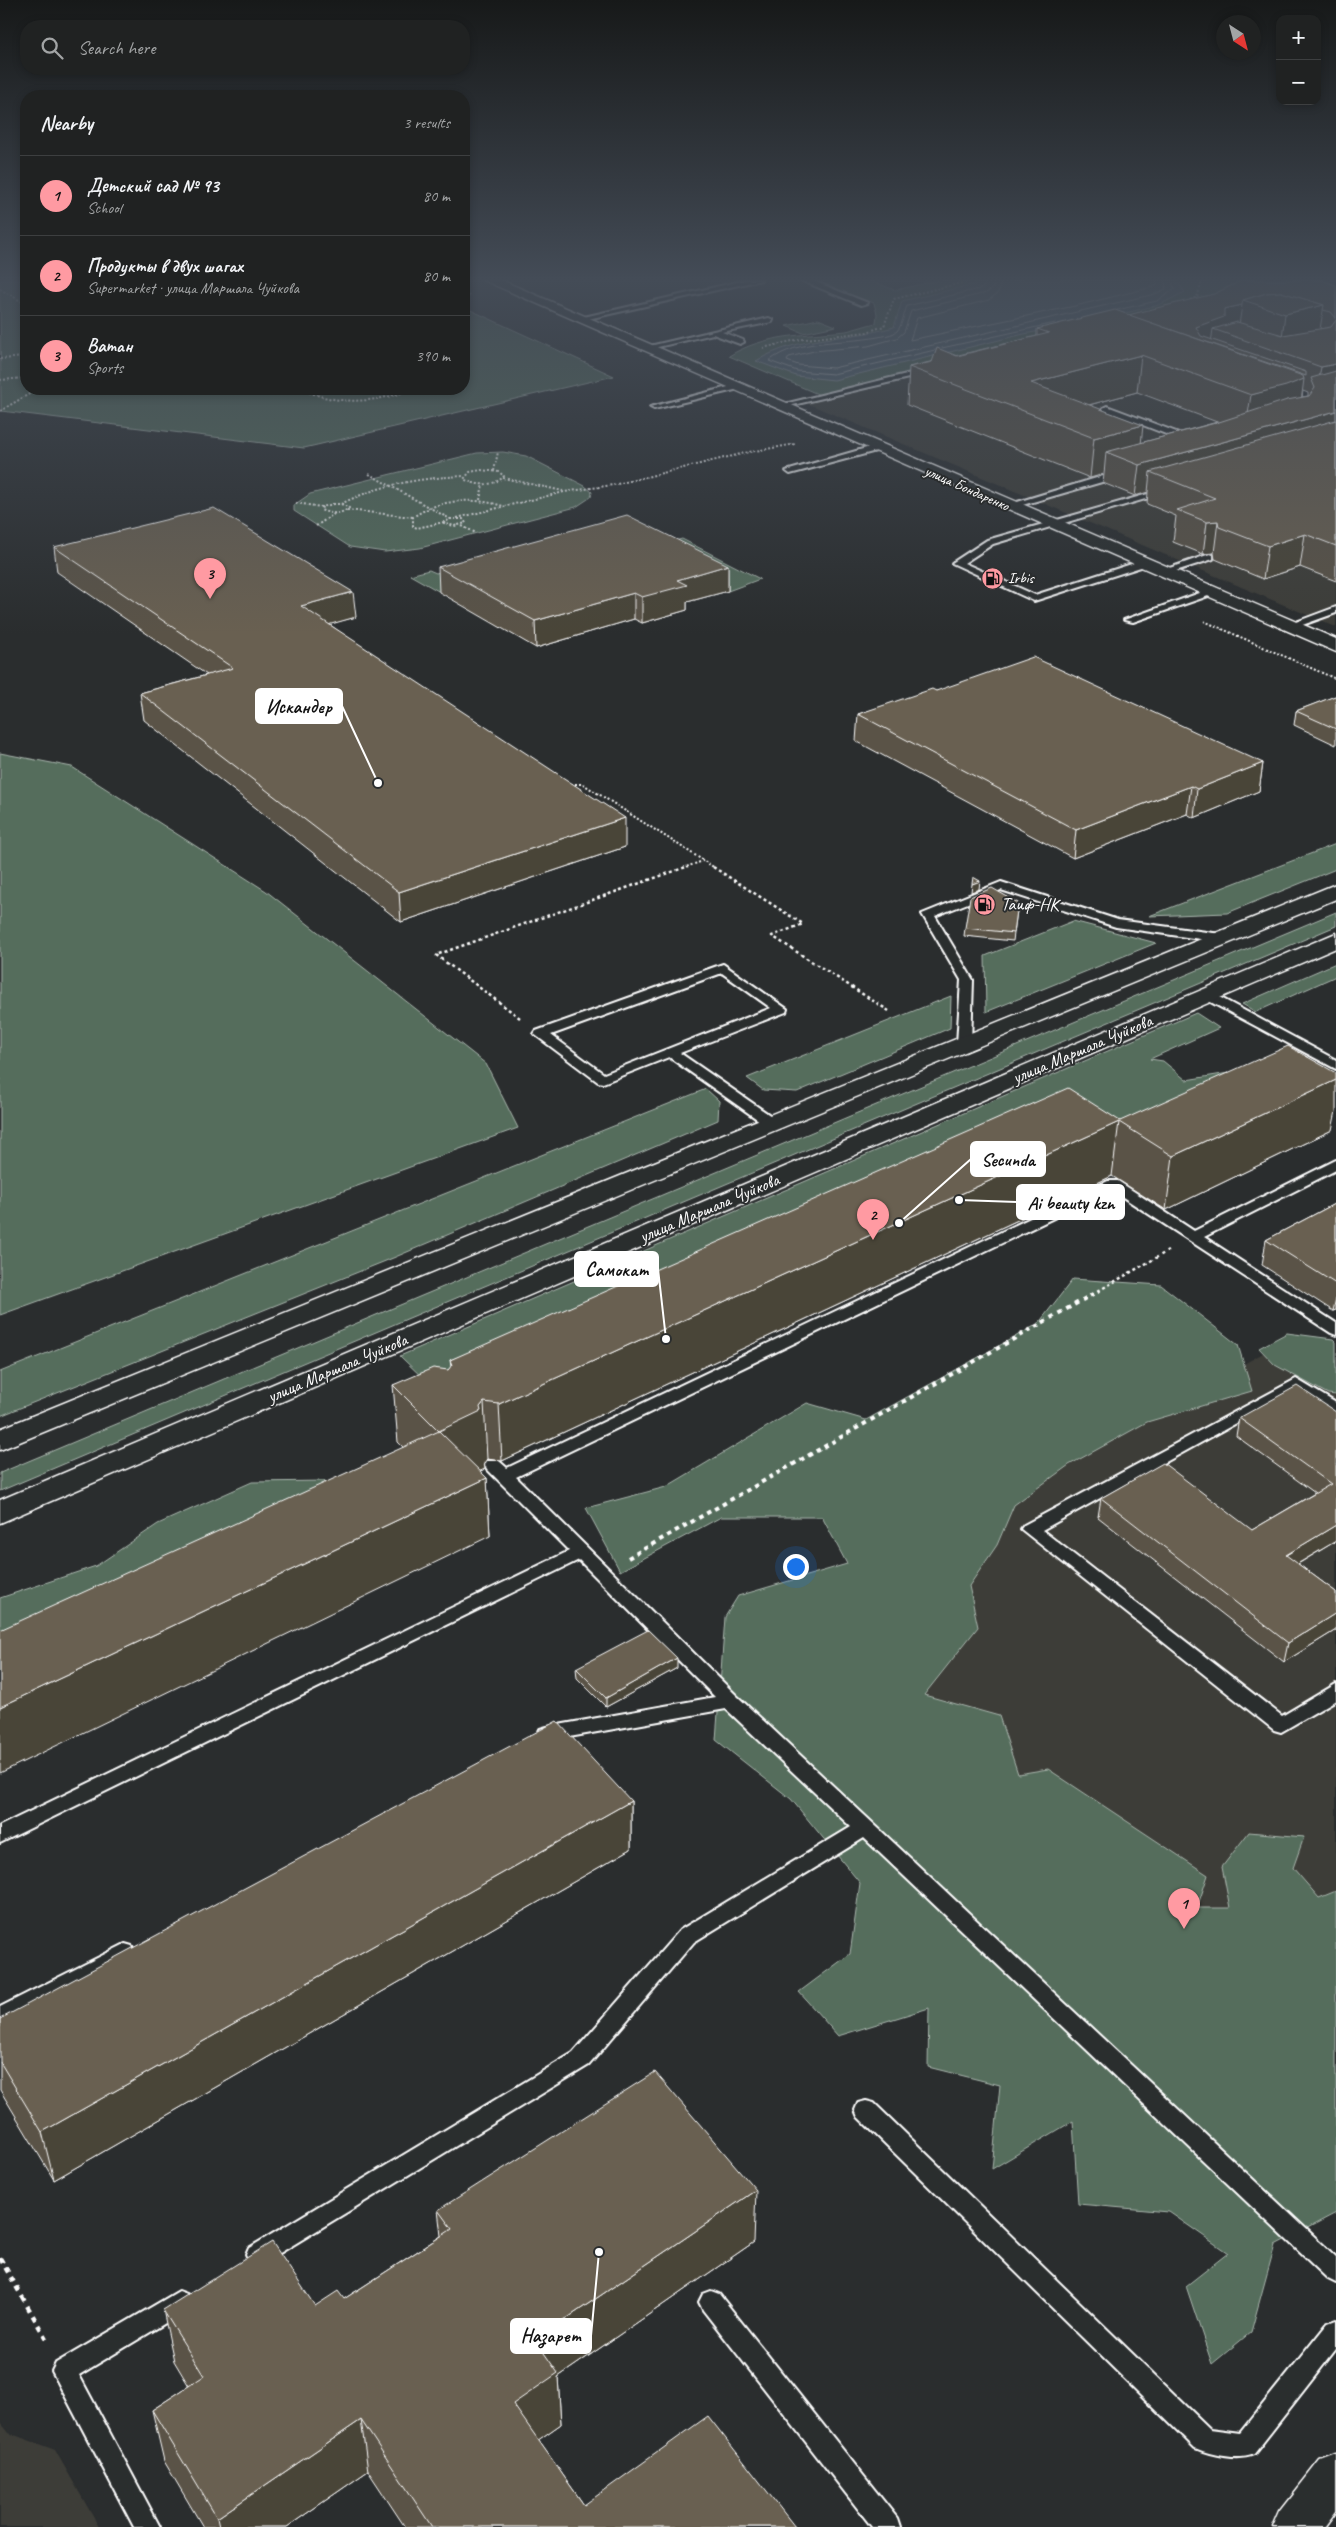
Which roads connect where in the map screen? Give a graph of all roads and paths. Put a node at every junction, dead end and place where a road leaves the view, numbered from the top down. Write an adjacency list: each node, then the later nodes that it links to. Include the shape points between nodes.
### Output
1 (22, 398): 10 (path)
2 (328, 398): 3 (path)
3 (377, 398)
4 (691, 398): 8 (lane)
5 (761, 398): 7 (main road, улица Бондаренко)
6 (814, 398): 7 (lane)
7 (780, 406): 13 (main road, улица Бондаренко)
8 (654, 407)
9 (1107, 408): 12 (lane)
10 (0, 410)
11 (797, 444): 24 (path, via 748,452 613,485)
12 (1202, 444)
13 (877, 448): 16 (lane); 28 (main road, улица Бондаренко)
14 (498, 452): 15 (path)
15 (494, 471): 19 (path, via 475,471); 20 (path, via 502,474)
16 (790, 471)
17 (1130, 471): 28 (lane)
18 (369, 474): 22 (path)
19 (464, 476): 21 (path, via 466,481); 22 (path, via 424,478)
20 (503, 478): 21 (path); 24 (path)
21 (483, 484): 25 (path)
22 (389, 485): 27 (path, via 360,494); 31 (path)
23 (1178, 488): 38 (lane)
24 (564, 492): 30 (path)
25 (480, 500): 30 (path); 31 (path)
26 (296, 503): 29 (path)
27 (342, 504): 29 (path); 32 (path, via 348,506)
28 (1009, 506): 38 (main road, улица Бондаренко)
29 (322, 507): 33 (path, via 322,512)
30 (504, 507): 35 (path)
31 (430, 508): 34 (path); 36 (path)
32 (347, 510): 33 (path); 34 (path)
33 (334, 514): 40 (path)
34 (413, 517): 37 (path, via 413,526 417,528)
35 (457, 518): 36 (path); 39 (path, via 466,522)
36 (450, 519): 37 (path)
37 (444, 522): 39 (path, via 450,526)
38 (1050, 524): 43 (main road, улица Бондаренко); 43 (lane, via 990,542 957,562 1034,598)
39 (462, 525): 41 (path)
40 (316, 526)
41 (476, 534)
42 (1210, 557): 44 (lane)
43 (1144, 563): 44 (main road, улица Бондаренко)
44 (1164, 572): 45 (main road, улица Бондаренко)
45 (1211, 592): 47 (lane); 48 (main road, улица Бондаренко)
46 (1336, 610): 48 (lane)
47 (1129, 620)
48 (1290, 626): 49 (main road, улица Бондаренко)
49 (1334, 644)
50 (564, 784): 51 (path, via 583,784)
51 (704, 861): 56 (path, via 803,924 772,936); 57 (path, via 436,955)
52 (1336, 890): 53 (main road)
53 (1221, 938): 58 (main road); 58 (lane, via 1116,923 1001,886 928,914 967,980)
54 (1336, 940): 55 (main road, улица Маршала Чуйкова)
55 (1208, 995): 60 (lane); 67 (main road, улица Маршала Чуйкова)
56 (889, 1011)
57 (541, 1034): 59 (lane, via 603,1079); 59 (lane, via 723,968 781,1009)
58 (964, 1044): 61 (main road)
59 (670, 1052): 61 (lane)
60 (1336, 1065)
61 (772, 1123): 66 (main road)
62 (1336, 1164): 63 (lane)
63 (1193, 1237): 64 (lane); 68 (lane, via 1113,1184 499,1470); 69 (path)
64 (1336, 1330)
65 (1336, 1411): 70 (lane, via 1296,1384 1030,1529 1281,1725)
66 (0, 1440)
67 (0, 1512)
68 (580, 1552): 69 (lane); 74 (lane)
69 (602, 1573): 71 (lane)
70 (1336, 1691)
71 (730, 1701): 72 (lane, via 544,1735); 73 (lane)
72 (527, 1744)
73 (865, 1828): 79 (lane, via 687,1936 580,2059); 80 (lane)
74 (0, 1835)
75 (140, 1944): 76 (lane)
76 (0, 2017)
77 (866, 2110): 83 (lane, via 1204,2440 1245,2446)
78 (0, 2258): 84 (path)
79 (242, 2264)
80 (1336, 2272)
81 (200, 2289): 84 (lane)
82 (711, 2302): 87 (lane)
83 (1336, 2332)
84 (64, 2371): 86 (lane)
85 (1336, 2476): 88 (main road)
86 (148, 2527)
87 (888, 2527)
88 (1296, 2527)

